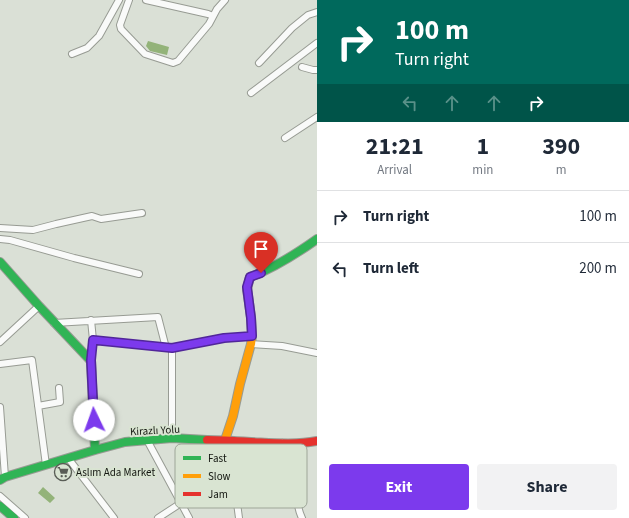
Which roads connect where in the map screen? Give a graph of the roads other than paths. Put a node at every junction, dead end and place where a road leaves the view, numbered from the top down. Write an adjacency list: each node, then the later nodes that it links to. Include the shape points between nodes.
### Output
1 (119, 0): 8 (street, via 99,36 87,48)
2 (129, 0): 6 (street, via 120,25 121,29 145,54 173,63 183,56)
3 (146, 0): 6 (street)
4 (225, 0): 6 (street)
5 (317, 12): 9 (street, via 308,15 292,28)
6 (213, 16)
7 (317, 43): 12 (street)
8 (72, 54)
9 (259, 63)
10 (302, 67): 11 (street)
11 (317, 70)
12 (251, 93)
13 (317, 117): 14 (street)
14 (285, 138)
15 (142, 213): 16 (street, via 101,219 92,216 34,230)
16 (0, 228)
17 (0, 239): 20 (street)
18 (317, 239): 25 (main road, via 296,254 250,277 247,287)
19 (0, 262): 21 (main road)
20 (139, 274)
21 (39, 306): 23 (main road); 26 (street)
22 (91, 320): 23 (street); 24 (street); 27 (street, via 158,317)
23 (54, 323): 29 (main road)
24 (93, 340): 27 (street); 29 (street)
25 (251, 340): 27 (street, via 224,338); 28 (street); 37 (main road)
26 (0, 342)
27 (169, 348): 35 (street)
28 (317, 353)
29 (91, 360): 41 (main road)
30 (0, 364): 32 (street, via 32,360)
31 (59, 388): 32 (street, via 60,402)
32 (38, 406): 43 (street)
33 (0, 407): 34 (street)
34 (1, 425): 44 (street)
35 (172, 438): 36 (main road, Kirazlı Yolu); 37 (main road, Kirazlı Yolu)
36 (147, 440): 41 (main road, Kirazlı Yolu, via 125,442); 45 (street)
37 (225, 440): 39 (main road, Kirazlı Yolu); 40 (street)
38 (317, 441): 39 (main road, Kirazlı Yolu)
39 (282, 443)
40 (227, 444)
41 (95, 450): 42 (main road, Kirazlı Yolu)
42 (68, 458): 43 (main road, Kirazlı Yolu); 54 (street)
43 (46, 465): 44 (main road, Kirazlı Yolu)
44 (3, 479)
45 (175, 492)
46 (0, 496): 53 (street)
47 (0, 506): 52 (main road)
48 (175, 507): 55 (street)
49 (184, 508): 56 (street)
50 (238, 508): 57 (street)
51 (299, 508): 58 (street)
52 (14, 518)
53 (24, 518)
54 (114, 518)
55 (158, 518)
56 (189, 518)
57 (239, 518)
58 (302, 518)

